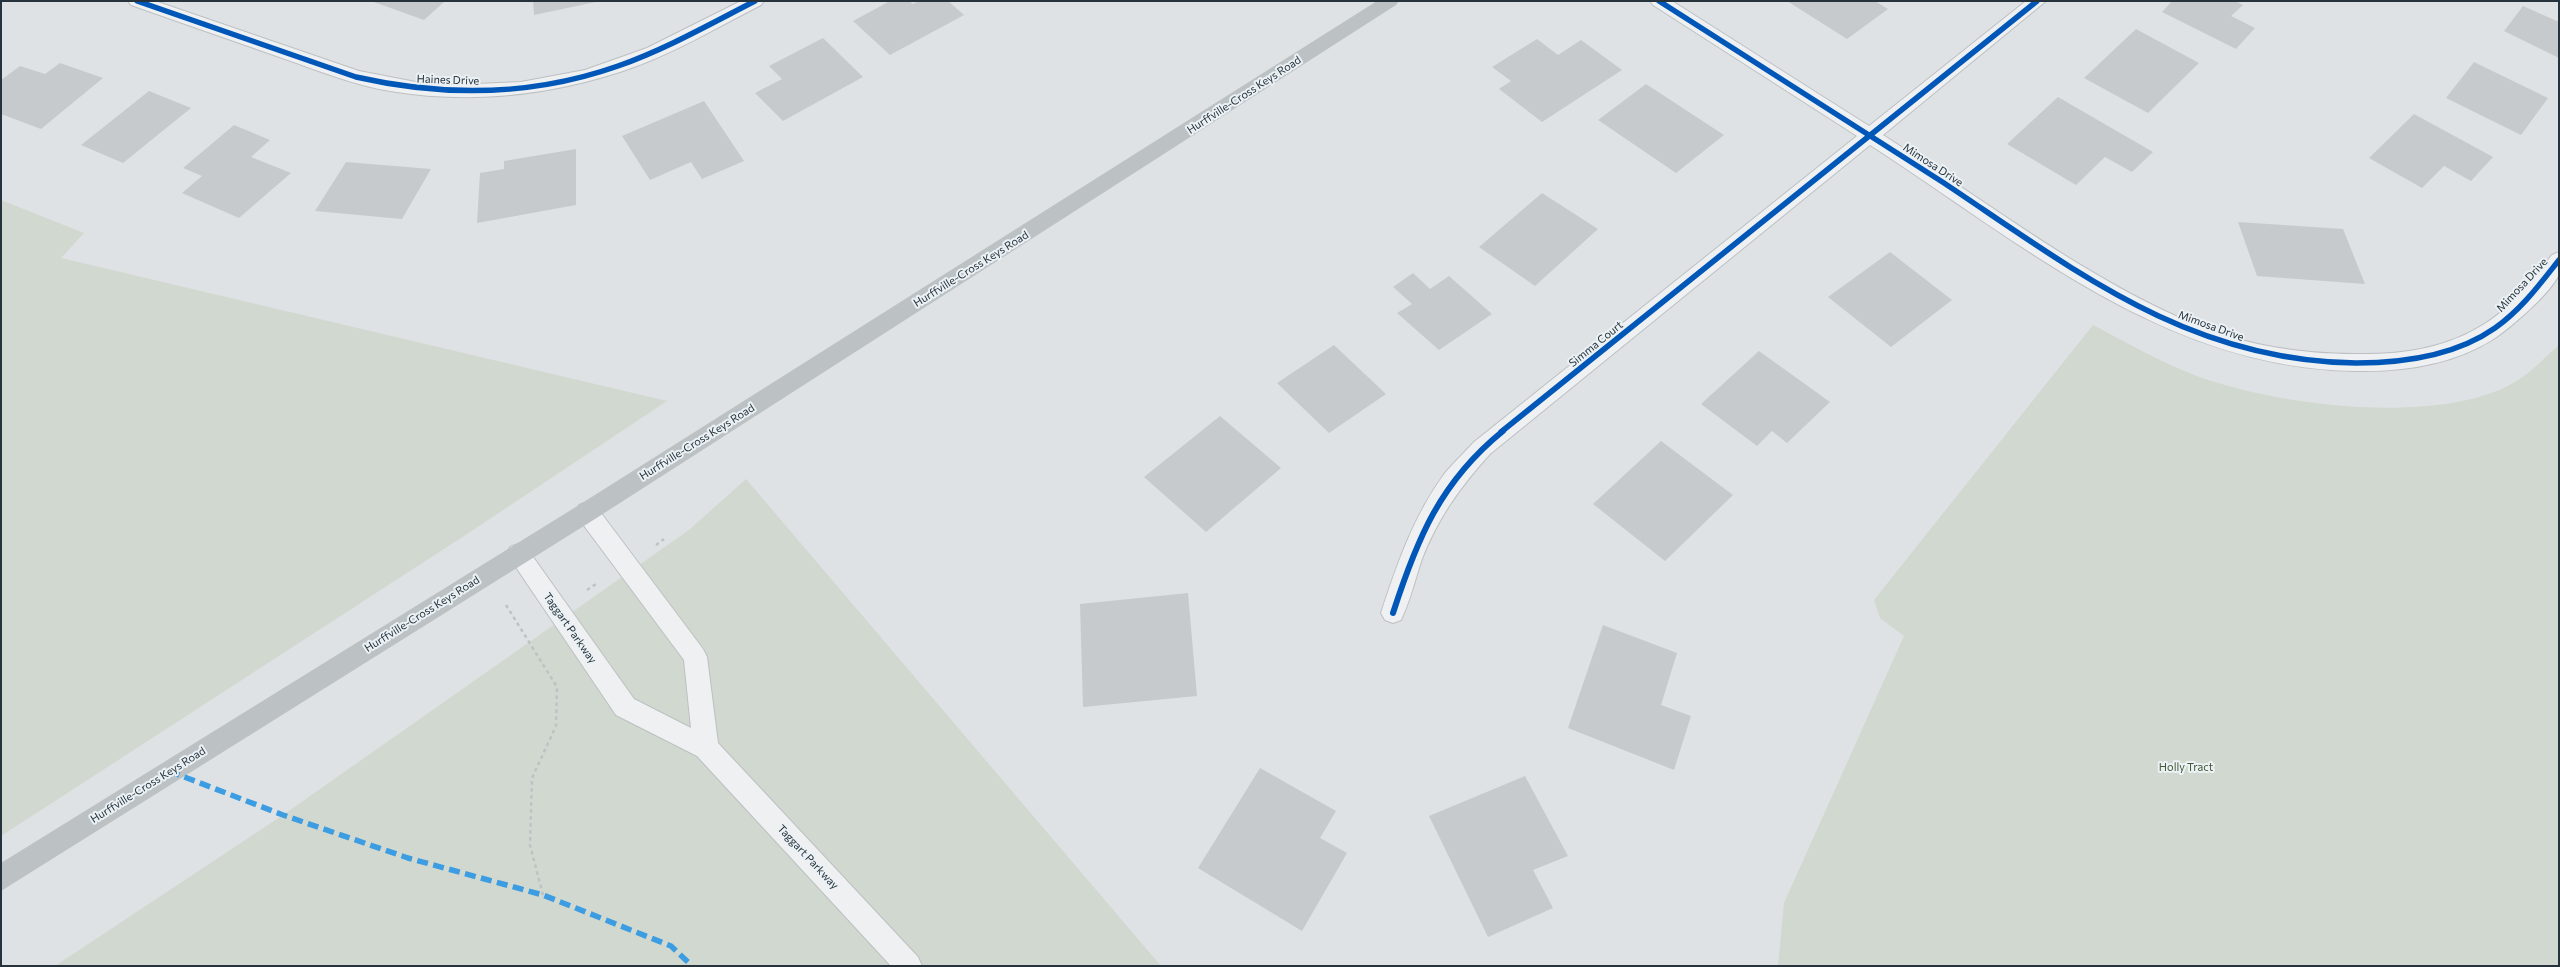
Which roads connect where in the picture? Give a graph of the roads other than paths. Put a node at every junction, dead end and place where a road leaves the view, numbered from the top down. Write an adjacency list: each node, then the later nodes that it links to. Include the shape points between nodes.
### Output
1 (137, 1): 2 (street, Haines Drive, via 356,77 392,86 451,91 518,88 552,84 584,76 649,53)
2 (755, 1)
3 (1390, 1): 8 (main road, Hurffville-Cross Keys Road)
4 (1659, 1): 6 (street, Mimosa Drive)
5 (2037, 1): 6 (street)
6 (1871, 137): 7 (street, Mimosa Drive, via 2120,296 2199,334 2236,347 2269,354 2344,363 2415,360 2445,352 2496,328 2515,311); 10 (street, Simma Court, via 1482,448 1453,480 1429,517 1410,560)
7 (2559, 260)
8 (587, 512): 9 (main road, Hurffville-Cross Keys Road); 11 (street, via 695,657)
9 (518, 554): 11 (street, Taggart Parkway, via 625,707); 12 (main road, Hurffville-Cross Keys Road)
10 (1393, 613)
11 (706, 748): 13 (street, Taggart Parkway)
12 (1, 878)
13 (910, 966)

